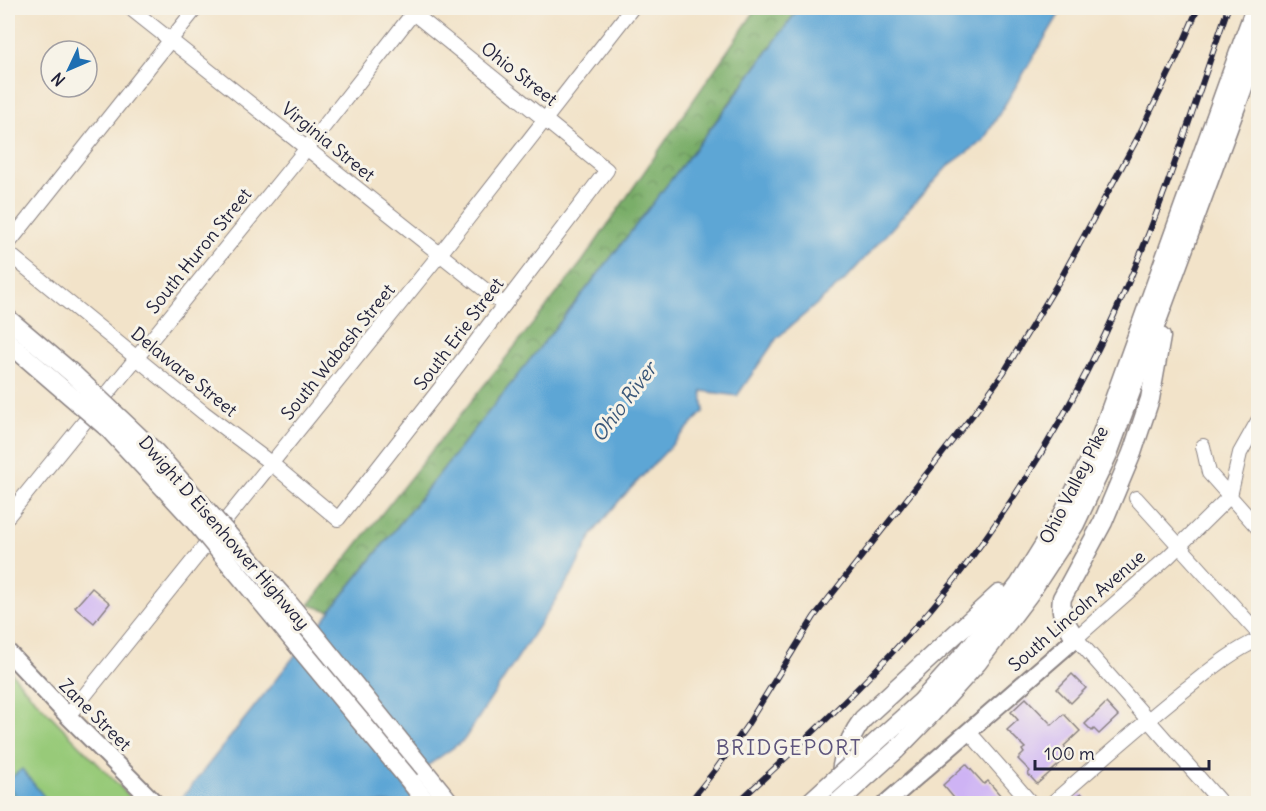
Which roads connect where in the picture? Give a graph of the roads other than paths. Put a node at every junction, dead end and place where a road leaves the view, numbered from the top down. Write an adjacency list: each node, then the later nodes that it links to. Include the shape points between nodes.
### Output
1 (130, 8): 6 (street, Virginia Street)
2 (196, 8): 6 (street)
3 (632, 8): 8 (street, South Wabash Street)
4 (1255, 8): 7 (highway)
5 (412, 9): 8 (street, Ohio Street); 9 (street, South Huron Street)
6 (170, 39): 9 (street, Virginia Street); 11 (street)
7 (1249, 56): 14 (highway, Ohio Valley Pike); 25 (highway, Ohio Valley Pike, via 1097,447)
8 (545, 117): 10 (street, Ohio Street); 13 (street, South Wabash Street)
9 (307, 148): 13 (street, Virginia Street); 18 (street, South Huron Street)
10 (607, 170): 15 (street, South Erie Street)
11 (8, 244)
12 (8, 253): 18 (street, Delaware Street)
13 (440, 254): 15 (street, Virginia Street); 21 (street, South Wabash Street)
14 (1169, 290): 30 (highway, via 1150,399 1132,453 1103,522 1062,598 1064,620); 40 (highway, Ohio Valley Pike, bridge, via 1108,454 1075,524 977,663 896,750)
15 (504, 305): 26 (street, South Erie Street)
16 (8, 319): 38 (highway, Dwight D Eisenhower Highway, bridge, via 155,452 285,599)
17 (8, 342): 37 (highway, Dwight D Eisenhower Highway, bridge, via 110,430 192,518)
18 (136, 357): 21 (street, Delaware Street); 24 (street, South Huron Street)
19 (1258, 422): 22 (street, via 1240,453)
20 (1203, 446): 22 (street, via 1209,473)
21 (272, 464): 26 (street, Delaware Street); 33 (street, South Wabash Street)
22 (1230, 496): 27 (street); 28 (street, South Lincoln Avenue)
23 (1137, 498): 28 (street)
24 (8, 516)
25 (1062, 516): 39 (highway, Ohio Valley Pike, bridge, via 1019,585 967,651 921,702); 41 (highway, via 1023,568 989,604 856,728 842,758)
26 (338, 519)
27 (1258, 528)
28 (1179, 546): 29 (street); 30 (street, South Lincoln Avenue)
29 (1258, 633)
30 (1076, 638): 34 (street); 35 (main road, South Lincoln Avenue)
31 (1258, 640): 34 (street, via 1218,664)
32 (10, 660): 33 (main road, Zane Street)
33 (68, 716): 36 (main road, Zane Street)
34 (1147, 720): 44 (street); 45 (street)
35 (969, 732): 42 (main road, South Lincoln Avenue); 43 (street)
36 (155, 802)
37 (428, 804)
38 (451, 804)
39 (808, 804)
40 (836, 804)
41 (841, 804)
42 (885, 804)
43 (1032, 804)
44 (1051, 804)
45 (1221, 804)

